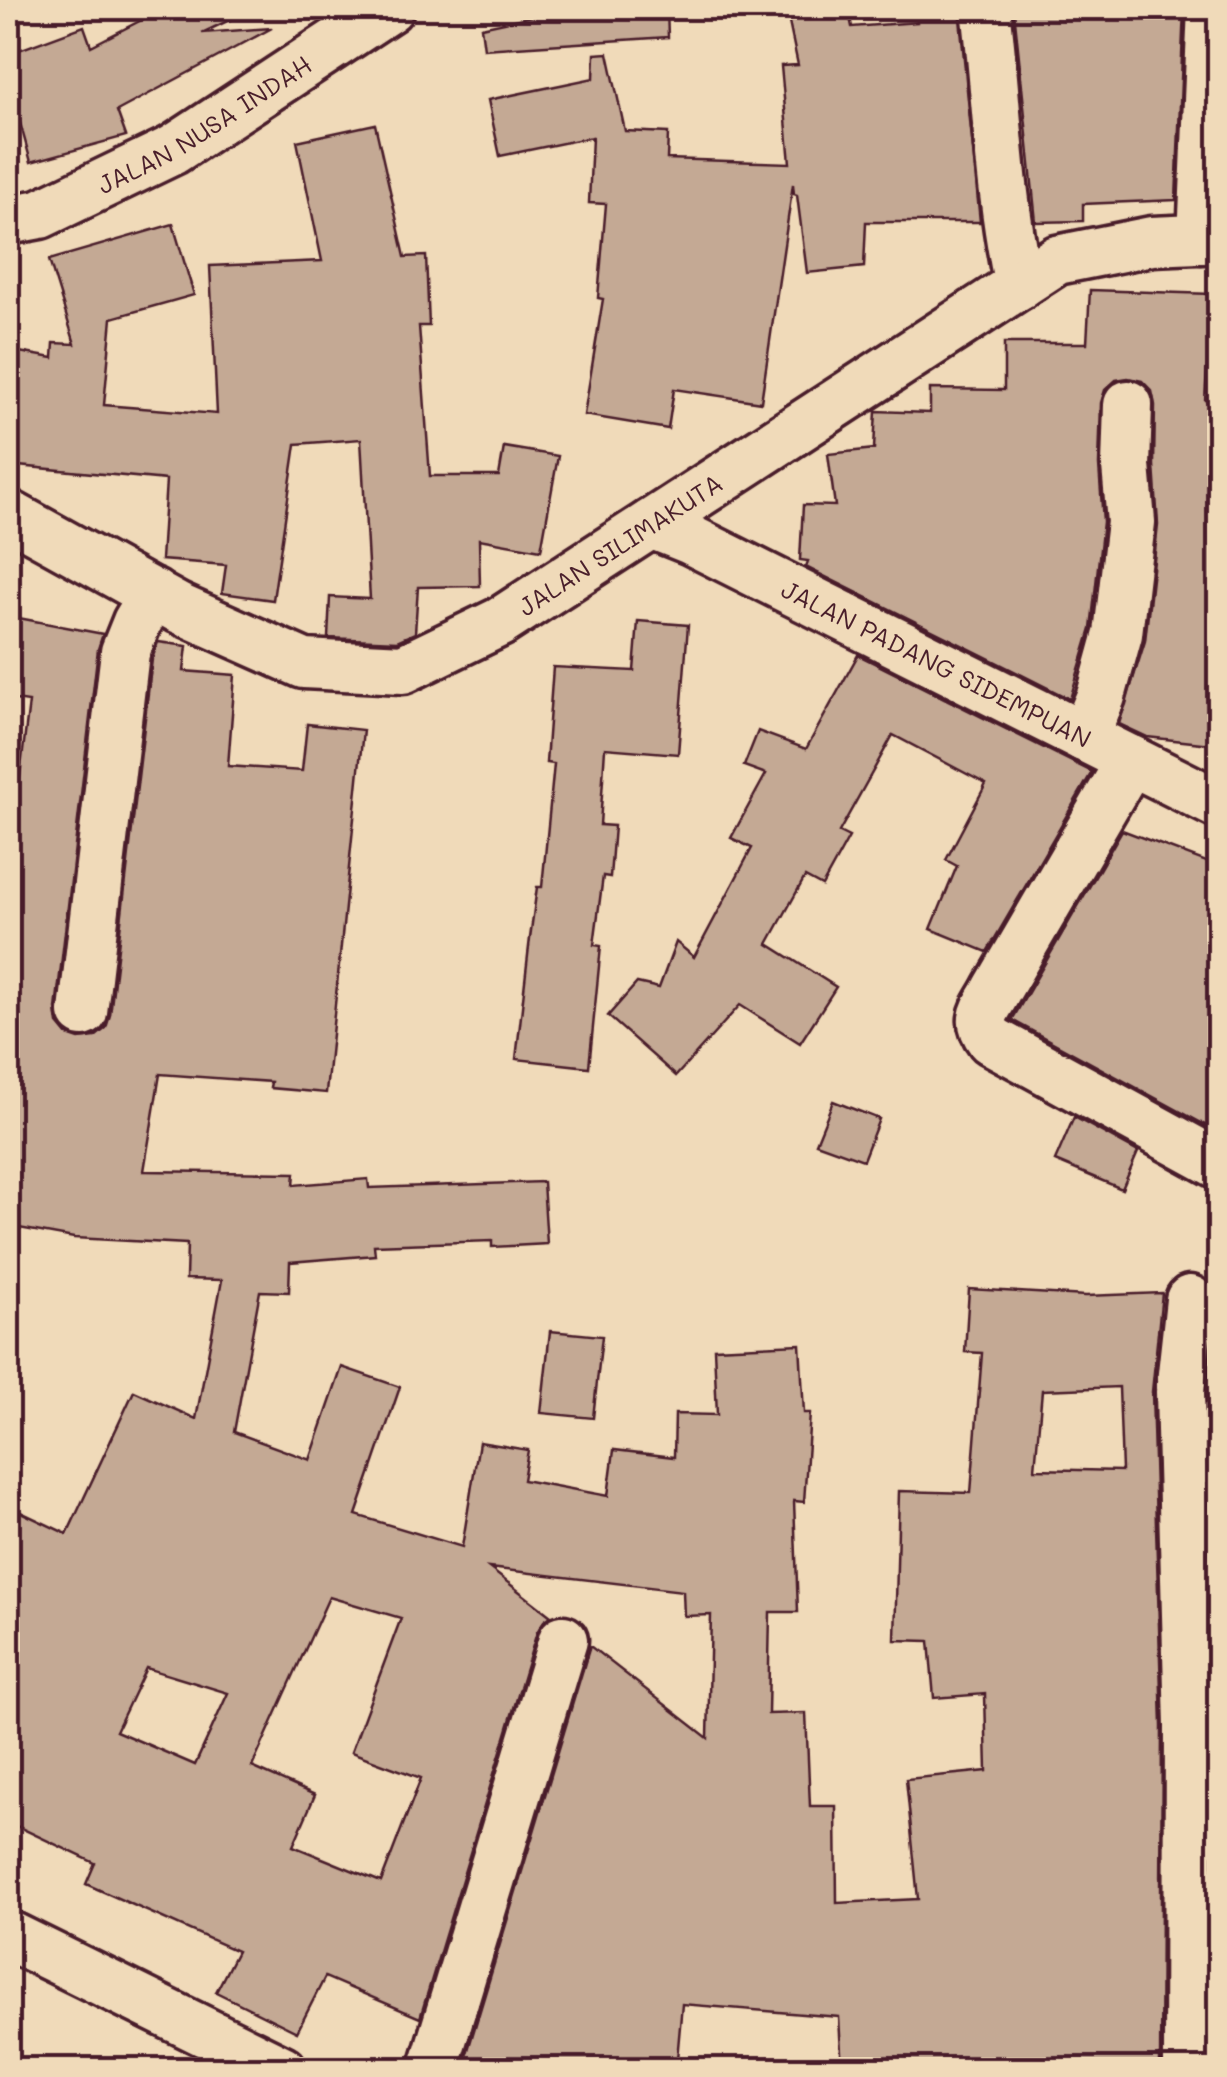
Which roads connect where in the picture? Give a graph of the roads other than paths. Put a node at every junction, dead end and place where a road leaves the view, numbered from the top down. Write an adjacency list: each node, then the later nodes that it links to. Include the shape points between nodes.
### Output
1 (389, 8): 4 (street, JALAN NUSA INDAH, via 173,150 40,214)
2 (986, 8): 6 (street, via 1003,195)
3 (1212, 8): 5 (street)
4 (8, 220)
5 (1211, 238): 6 (street, JALAN SILIMAKUTA, via 1058,260)
6 (1019, 285): 9 (street, JALAN SILIMAKUTA)
7 (1128, 405): 11 (street, via 1130,522 1118,634)
8 (8, 514): 10 (street, JALAN SILIMAKUTA)
9 (652, 524): 10 (street, JALAN SILIMAKUTA, via 500,622 404,669 304,664); 11 (street, JALAN PADANG SIDEMPUAN)
10 (154, 594): 14 (street, via 126,652)
11 (1084, 737): 12 (street, JALAN PADANG SIDEMPUAN)
12 (1131, 760): 13 (street, JALAN PADANG SIDEMPUAN); 15 (street, via 998,988 982,1028 992,1040)
13 (1220, 805)
14 (83, 1012)
15 (1220, 1165)
16 (1190, 1300): 21 (street, via 1180,1392 1189,1726)
17 (564, 1640): 20 (street)
18 (8, 1935): 19 (street)
19 (282, 2070)
20 (433, 2070)
21 (1188, 2070)

